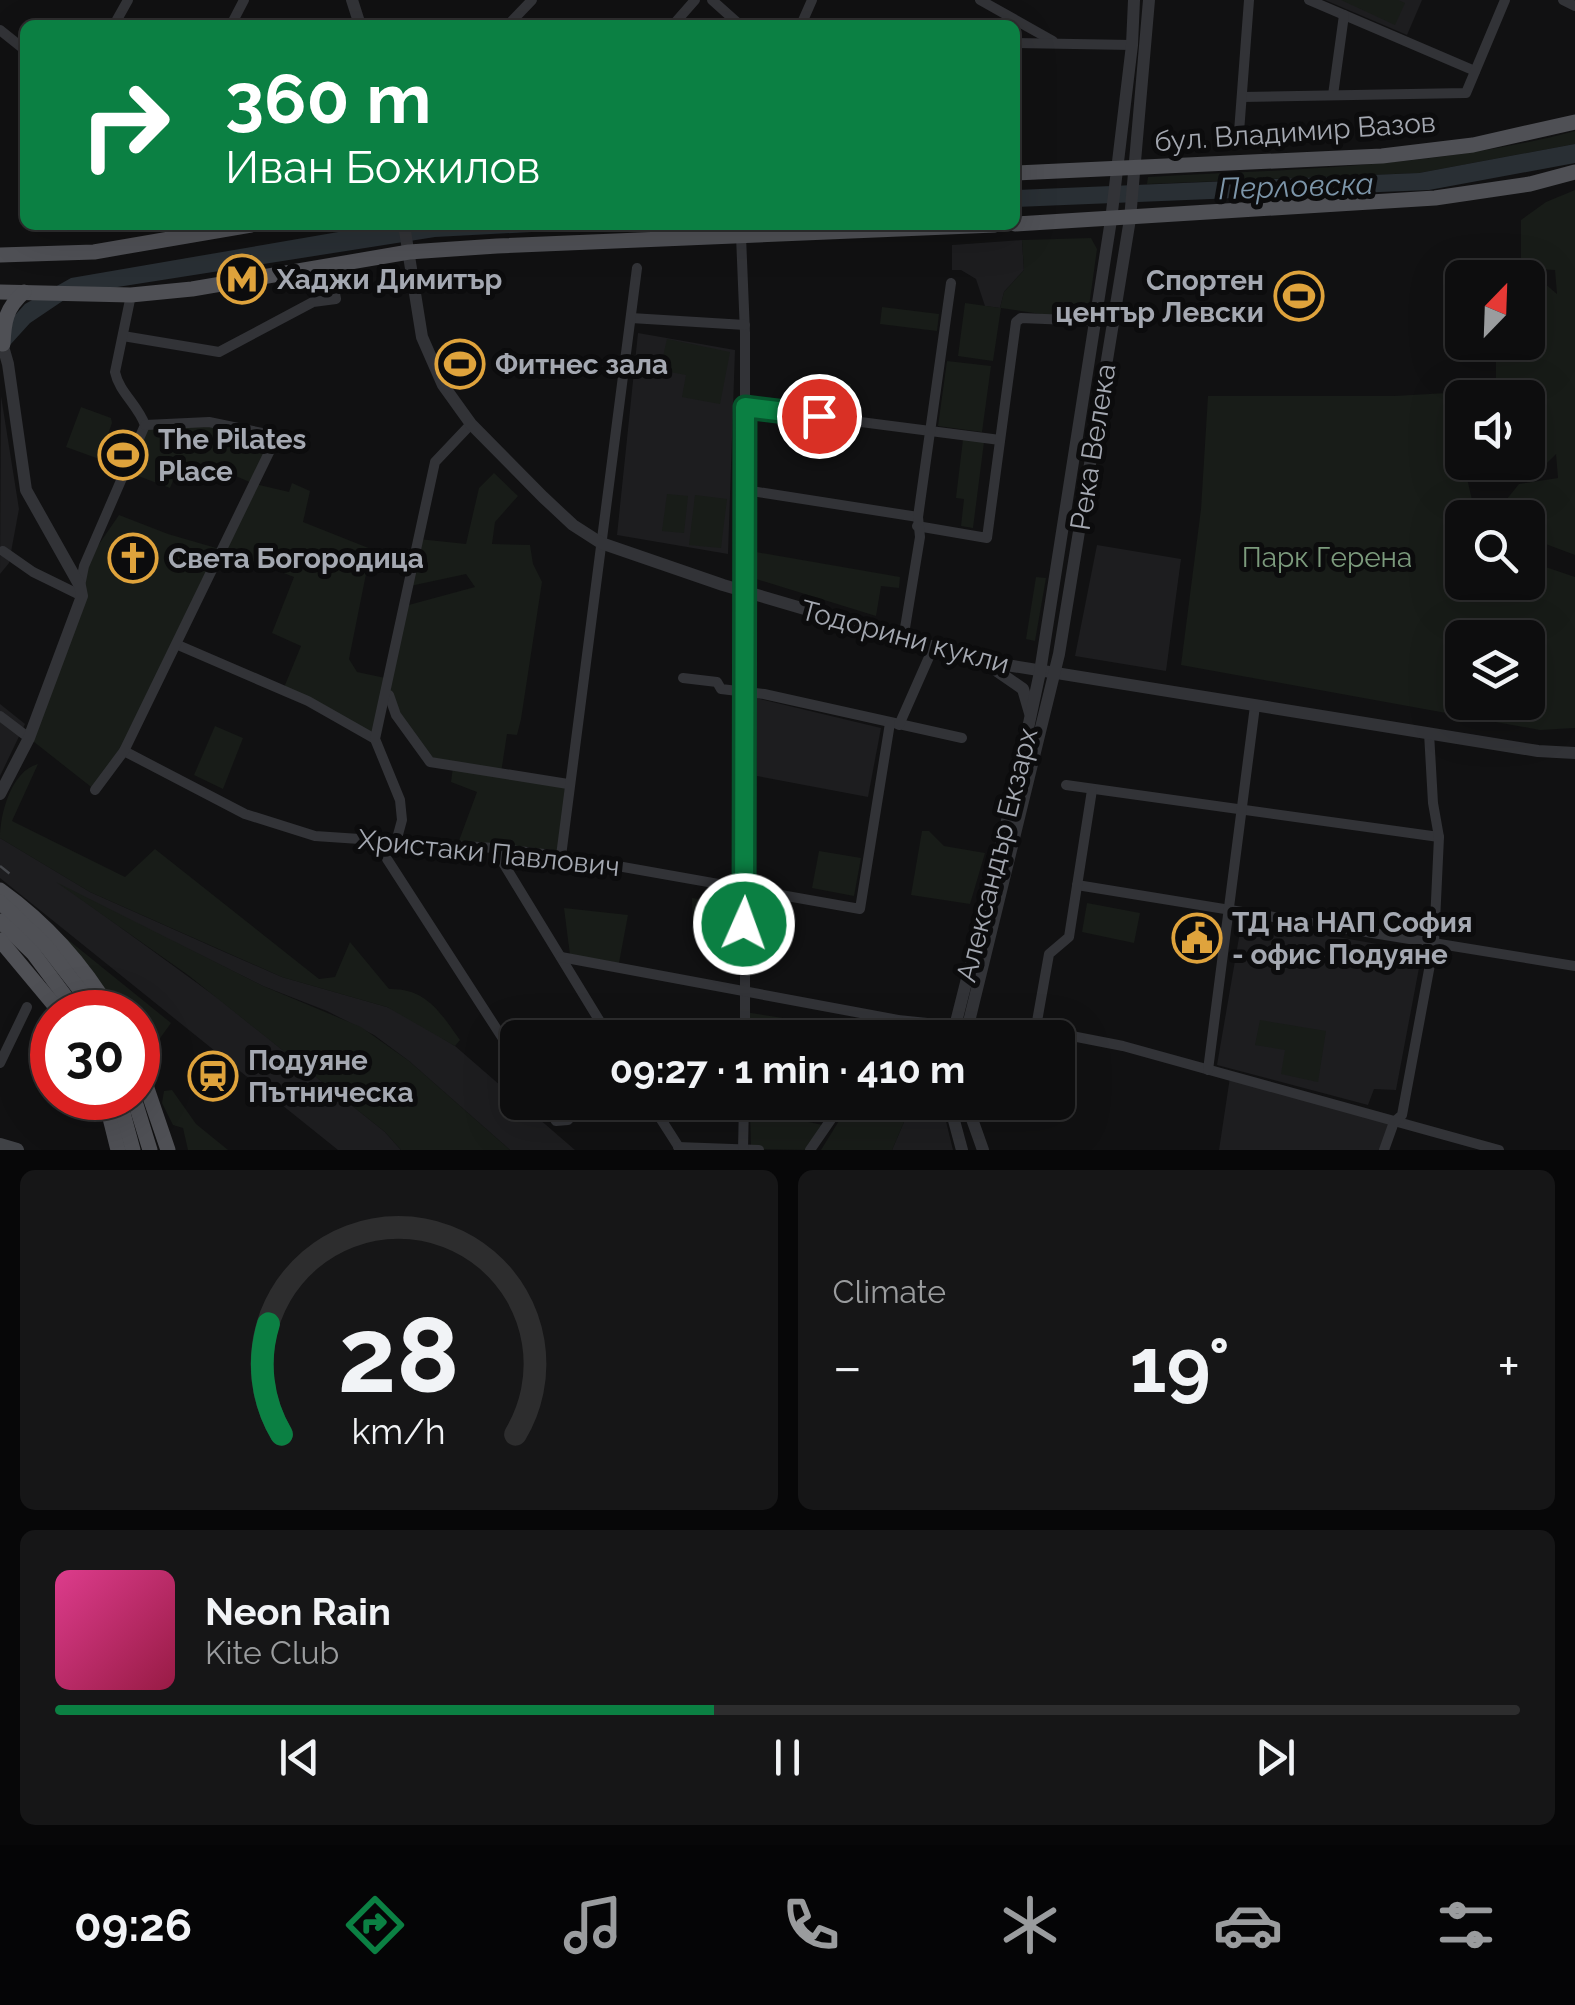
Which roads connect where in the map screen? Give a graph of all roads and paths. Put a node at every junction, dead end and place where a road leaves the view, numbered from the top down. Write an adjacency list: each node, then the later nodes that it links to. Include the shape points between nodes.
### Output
1 (532, 0): 13 (street)
2 (695, 0): 14 (street)
3 (712, 0): 15 (street)
4 (980, 0): 16 (street)
5 (1134, 0): 21 (street, Река Велека)
6 (1148, 0): 28 (street, Река Велека)
7 (1249, 0): 25 (street)
8 (1309, 0): 12 (street)
9 (1505, 0): 23 (street)
10 (1563, 0): 11 (street)
11 (1575, 6)
12 (1344, 16): 23 (street); 24 (street)
13 (513, 20)
14 (677, 20)
15 (734, 20)
16 (1010, 20)
17 (1020, 26): 20 (street)
18 (0, 30): 22 (street)
19 (1020, 43): 20 (street)
20 (1055, 43): 21 (street)
21 (1132, 45): 31 (street, Река Велека)
22 (20, 46)
23 (1474, 72): 24 (street, via 1466,94)
24 (1333, 95): 25 (street)
25 (1242, 97): 27 (street)
26 (1575, 122): 28 (main road, бул. Владимир Вазов, via 1382,156)
27 (1239, 132)
28 (1135, 172): 31 (main road, бул. Владимир Вазов); 32 (street, Река Велека)
29 (1575, 172): 32 (main road, via 1435,198)
30 (1020, 173): 31 (main road, бул. Владимир Вазов)
31 (1117, 173): 33 (street, Река Велека)
32 (1130, 213): 33 (main road); 71 (street, Река Велека)
33 (1112, 214): 34 (main road); 48 (street, Река Велека)
34 (1020, 223)
35 (205, 230): 40 (main road, via 110,250)
36 (405, 230): 39 (street, Тодорини кукли)
37 (879, 230): 38 (main road)
38 (741, 236): 39 (main road); 49 (street)
39 (408, 248): 41 (main road); 56 (street, Тодорини кукли, via 430,360)
40 (2, 256)
41 (330, 266): 46 (main road); 52 (street, via 336,299 313,302 219,352)
42 (638, 268): 47 (street)
43 (951, 283): 58 (street)
44 (0, 292): 45 (main road)
45 (24, 292): 46 (main road); 51 (main road, via 11,304)
46 (131, 295): 50 (street)
47 (631, 318): 49 (street); 62 (street)
48 (1094, 321): 59 (street, via 1018,320); 70 (street, Река Велека)
49 (745, 325): 55 (street)
50 (123, 336): 52 (street); 53 (street)
51 (2, 340): 54 (street)
52 (148, 341): 53 (street, via 130,349)
53 (114, 372): 57 (street)
54 (5, 382): 64 (street, via 26,490)
55 (745, 407): 58 (street); 60 (street)
56 (471, 424): 62 (street, Тодорини кукли, via 553,506); 74 (street, via 434,462)
57 (145, 425): 64 (street, via 84,566); 67 (street, via 209,422 277,436)
58 (930, 431): 59 (street); 61 (street)
59 (1000, 440): 61 (street, via 988,538)
60 (745, 490): 61 (street); 65 (street)
61 (918, 522): 66 (street)
62 (601, 543): 65 (street, Тодорини кукли); 85 (street)
63 (3, 551): 64 (street)
64 (81, 591): 80 (street)
65 (744, 592): 66 (street, Тодорини кукли); 73 (street)
66 (902, 640): 68 (street, Тодорини кукли)
67 (178, 645): 82 (street, via 308,701); 83 (street)
68 (933, 648): 69 (street, Тодорини кукли); 78 (street, Христаки Павлович)
69 (982, 662): 70 (street, Тодорини кукли); 77 (street, via 1023,689)
70 (1040, 672): 71 (street, Тодорини кукли); 77 (street, Александър Екзарх)
71 (1055, 675): 75 (street, Тодорини кукли); 115 (street, Александър Екзарх)
72 (683, 678): 73 (street)
73 (745, 691): 78 (street); 97 (street)
74 (388, 693): 82 (street); 85 (street, via 430,762)
75 (1256, 706): 79 (street, Тодорини кукли); 90 (street)
76 (0, 716): 80 (street)
77 (1031, 720): 116 (street, Александър Екзарх)
78 (894, 724): 81 (street); 97 (street, Христаки Павлович, via 860,909)
79 (1429, 733): 84 (street, Тодорини кукли); 91 (street)
80 (28, 738): 89 (street)
81 (962, 738)
82 (375, 739): 92 (street, via 400,800)
83 (124, 751): 87 (street); 92 (street, Христаки Павлович, via 283,828)
84 (1575, 753)
85 (568, 784): 94 (street)
86 (1066, 786): 88 (street)
87 (94, 790)
88 (1092, 790): 90 (street); 96 (street)
89 (0, 794)
90 (1243, 808): 91 (street); 100 (street)
91 (1440, 837): 103 (street)
92 (396, 842): 93 (street, Христаки Павлович)
93 (494, 848): 94 (street, Христаки Павлович); 104 (street)
94 (561, 856): 97 (street, Христаки Павлович)
95 (387, 860): 119 (street)
96 (1077, 885): 100 (street); 117 (street, via 1069,938 1049,954)
97 (746, 888): 110 (street)
98 (0, 890): 109 (main road, via 54,935)
99 (0, 902): 108 (main road)
100 (1230, 910): 103 (street); 123 (street)
101 (0, 920): 107 (main road)
102 (0, 940): 106 (main road)
103 (1434, 944): 105 (street); 133 (street, via 1402,1116)
104 (561, 957): 110 (street); 112 (street)
105 (1575, 966)
106 (42, 990)
107 (61, 990)
108 (80, 990)
109 (97, 990)
110 (745, 992): 113 (street); 114 (street)
111 (27, 1007): 120 (street)
112 (599, 1020)
113 (744, 1020)
114 (898, 1020)
115 (963, 1020)
116 (963, 1020)
117 (1037, 1020)
118 (0, 1030): 120 (street)
119 (500, 1034)
120 (13, 1036): 122 (street)
121 (1075, 1036): 123 (street)
122 (0, 1062)
123 (1208, 1070): 133 (street)
124 (110, 1120): 138 (main road)
125 (125, 1120): 139 (main road)
126 (141, 1120): 140 (main road)
127 (158, 1120): 141 (main road)
128 (661, 1120): 135 (street)
129 (744, 1120): 136 (street)
130 (831, 1120): 143 (street)
131 (954, 1120): 144 (street)
132 (972, 1120): 145 (street)
133 (1394, 1122): 146 (street); 147 (street)
134 (0, 1144): 137 (main road)
135 (679, 1148): 136 (street)
136 (743, 1149): 142 (street)
137 (17, 1150)
138 (118, 1150)
139 (133, 1150)
140 (150, 1150)
141 (168, 1150)
142 (759, 1150)
143 (810, 1150)
144 (962, 1150)
145 (983, 1150)
146 (1384, 1150)
147 (1498, 1150)

